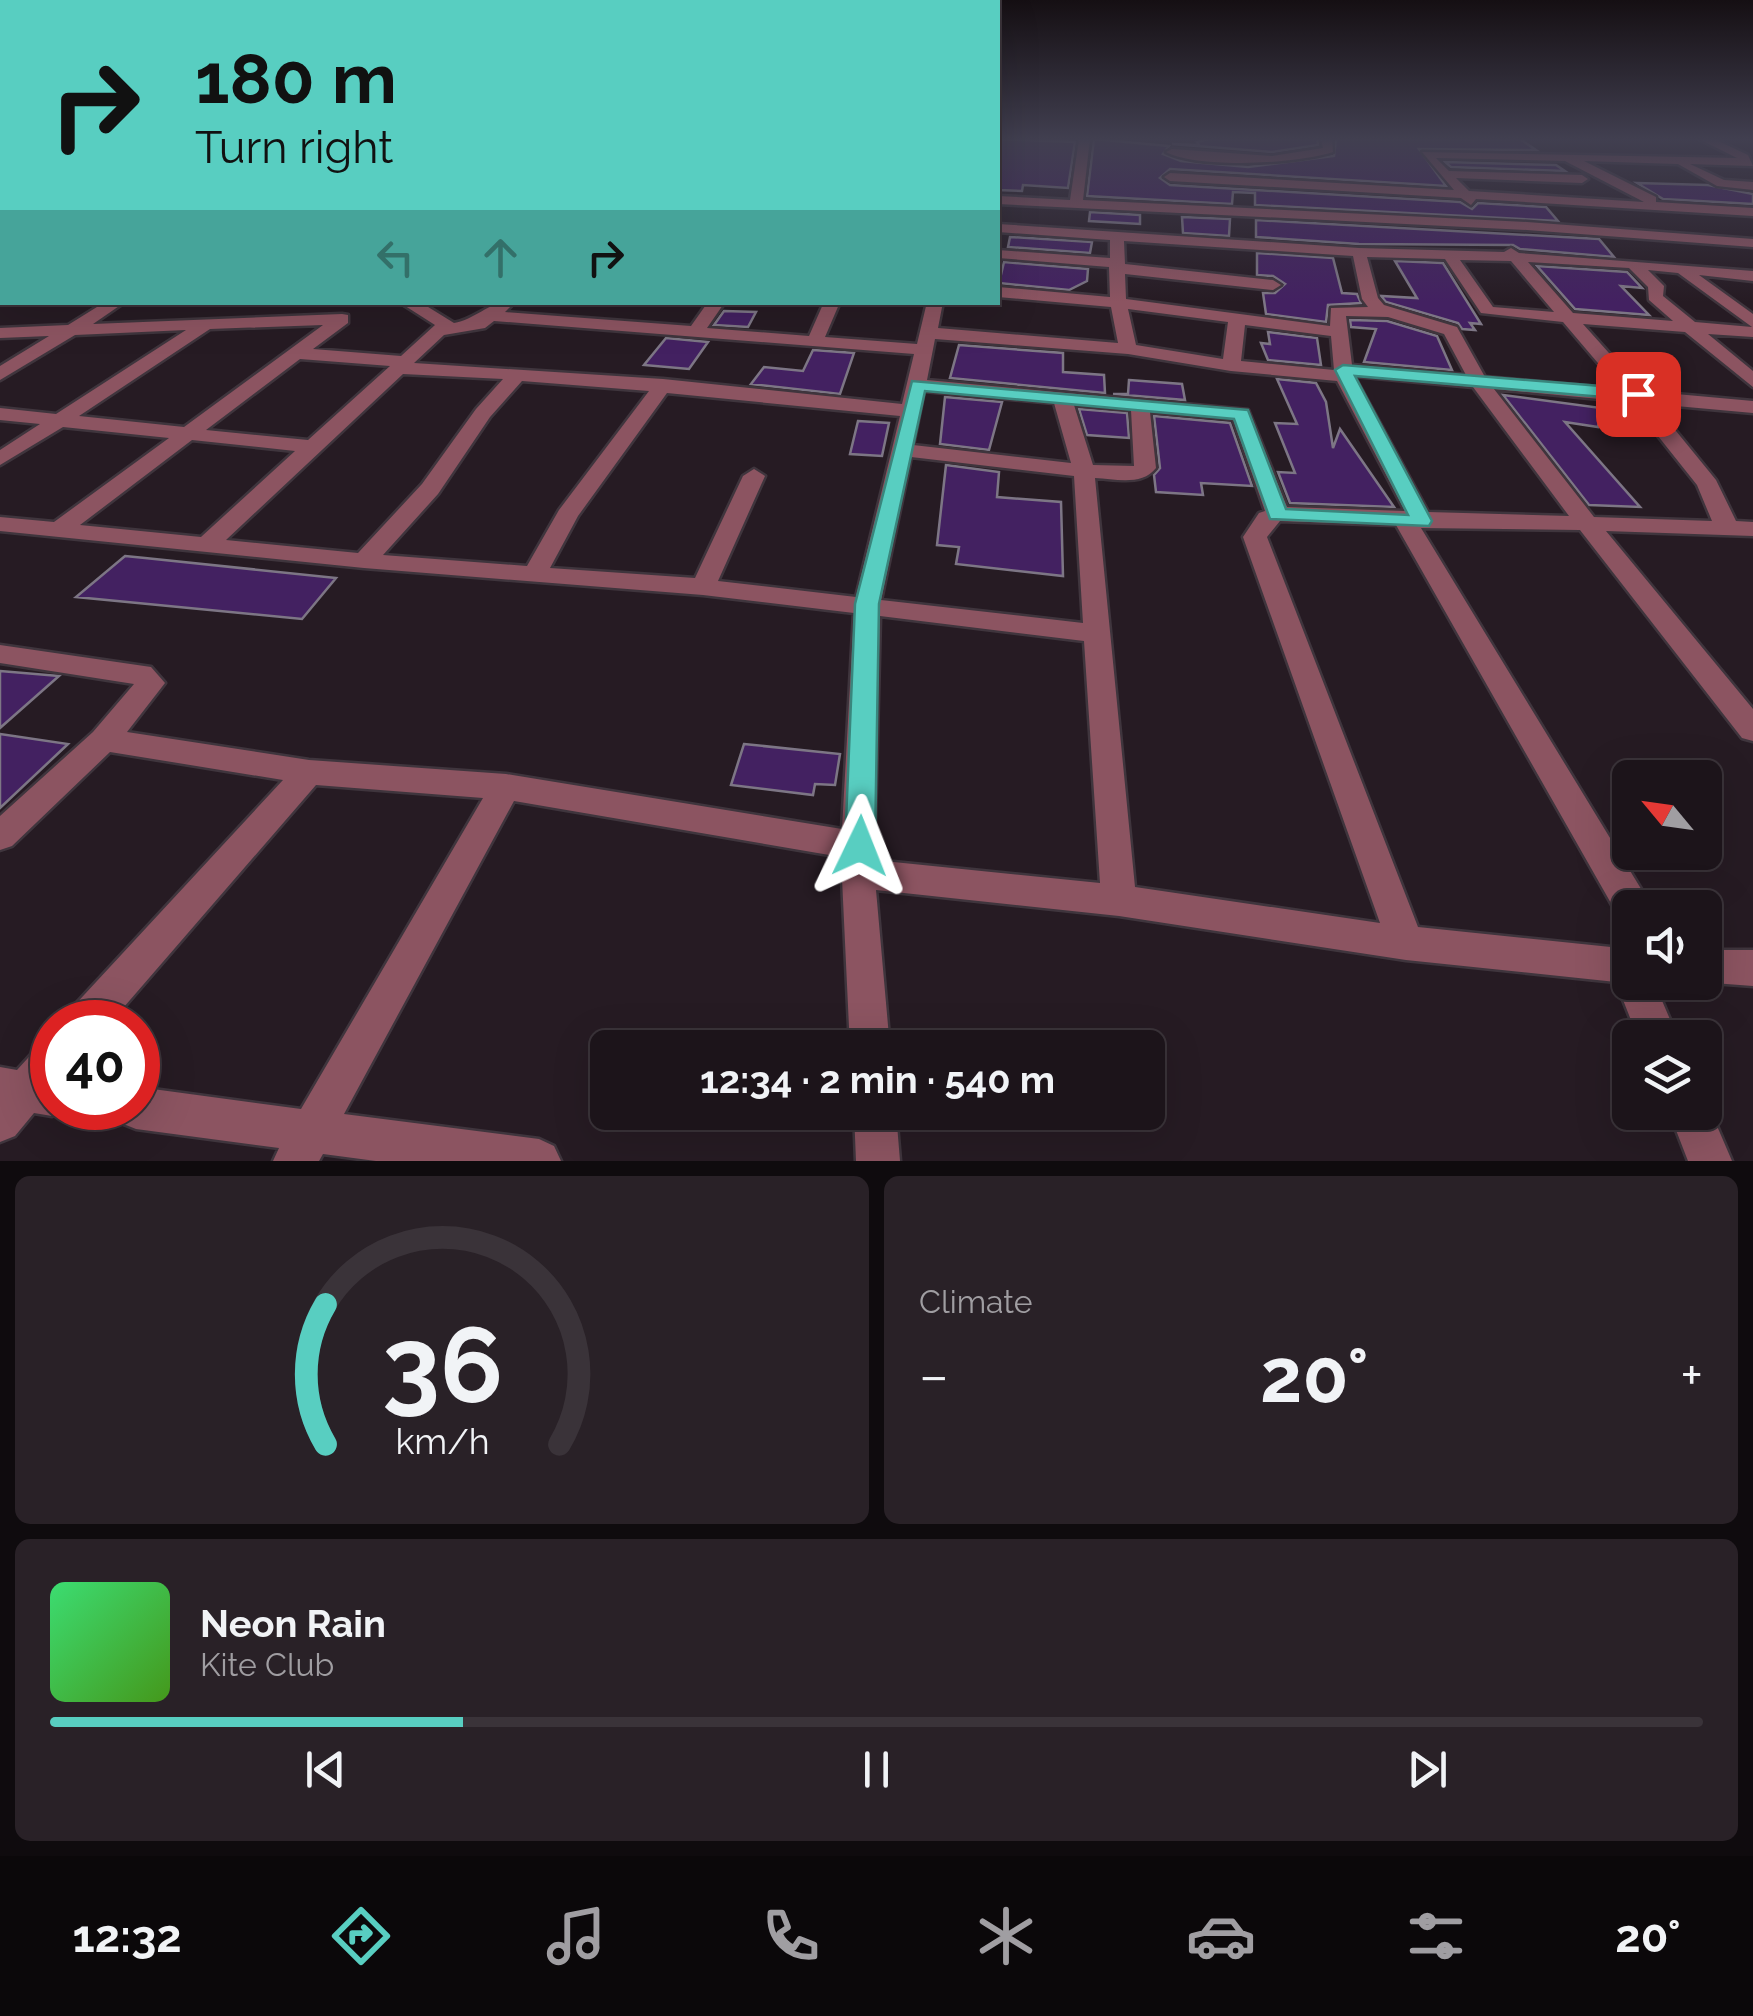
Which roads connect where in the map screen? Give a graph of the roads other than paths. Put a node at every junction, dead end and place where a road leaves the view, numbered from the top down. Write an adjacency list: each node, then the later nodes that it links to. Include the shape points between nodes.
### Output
1 (1077, 193): 10 (street)
2 (1173, 193): 12 (street)
3 (1221, 193): 13 (street)
4 (1299, 193): 15 (street)
5 (1426, 193): 8 (street)
6 (1463, 193): 8 (street)
7 (1638, 193): 11 (street)
8 (1466, 196): 11 (street); 17 (street)
9 (1000, 200): 10 (street)
10 (1076, 202): 12 (street)
11 (1660, 204): 14 (street); 21 (street)
12 (1176, 208): 13 (street); 20 (street)
13 (1228, 211): 15 (street)
14 (1753, 212)
15 (1308, 215): 16 (street)
16 (1361, 218): 17 (street); 24 (street)
17 (1495, 226): 21 (street); 28 (street)
18 (1000, 228): 19 (street)
19 (1117, 234): 20 (street); 29 (street)
20 (1174, 238): 23 (street)
21 (1735, 242): 22 (street); 25 (street)
22 (1753, 242)
23 (1359, 252): 24 (street); 43 (street, via 1370,299)
24 (1381, 252): 27 (street)
25 (1753, 252)
26 (1000, 254): 29 (street)
27 (1449, 254): 28 (street); 45 (street, via 1487,310)
28 (1515, 258): 30 (street); 45 (street)
29 (1116, 266): 33 (street); 35 (street)
30 (1636, 268): 31 (street); 49 (street, via 1656,286 1655,298)
31 (1684, 271): 32 (street); 47 (street)
32 (1753, 276)
33 (1273, 285)
34 (1000, 292): 35 (street)
35 (1118, 303): 46 (street); 59 (street)
36 (113, 305): 51 (street)
37 (413, 305): 52 (street, via 442,318)
38 (504, 305): 44 (street)
39 (610, 305): 48 (street)
40 (716, 305): 56 (street)
41 (831, 305): 58 (street)
42 (935, 305): 57 (street)
43 (1388, 312): 53 (street, via 1338,311); 66 (street, via 1451,331)
44 (492, 316): 48 (street); 52 (street)
45 (1568, 317): 49 (street); 69 (street)
46 (1237, 318): 53 (street); 62 (street)
47 (1753, 322)
48 (594, 324): 56 (street)
49 (1686, 325): 54 (street); 67 (street)
50 (203, 327): 51 (street); 60 (street, via 342,320); 75 (street)
51 (80, 328): 55 (street); 64 (street)
52 (442, 330): 61 (street)
53 (1338, 332): 63 (street)
54 (1753, 332)
55 (0, 333)
56 (695, 334): 58 (street)
57 (927, 341): 58 (street); 59 (street); 70 (street)
58 (814, 343)
59 (1128, 349): 62 (street)
60 (296, 353): 61 (street); 76 (street)
61 (402, 365): 65 (street); 77 (street)
62 (1231, 366): 63 (street)
63 (1344, 373): 66 (street); 83 (street)
64 (0, 374)
65 (518, 374): 68 (street); 90 (street, via 430,489)
66 (1478, 380): 69 (street); 84 (street)
67 (1753, 381)
68 (663, 386): 70 (street); 91 (street, via 567,515)
69 (1638, 394): 73 (street); 86 (street, via 1698,470)
70 (915, 398): 71 (street); 78 (street)
71 (1062, 400): 72 (street); 80 (street)
72 (1140, 404): 80 (street, via 1145,468 1132,474); 82 (street, via 1246,416)
73 (1753, 407)
74 (0, 415): 75 (street)
75 (65, 420): 76 (street); 79 (street)
76 (186, 434): 77 (street); 88 (street)
77 (313, 446): 89 (street)
78 (903, 450): 80 (street); 93 (street)
79 (0, 459)
80 (1084, 471): 94 (street)
81 (754, 476): 92 (street)
82 (1278, 514): 83 (street); 104 (street, via 1255,537)
83 (1414, 522): 84 (street); 102 (street)
84 (1585, 522): 86 (street); 96 (street)
85 (0, 524): 88 (street)
86 (1727, 528): 87 (street)
87 (1753, 529)
88 (57, 530): 89 (street)
89 (204, 546): 90 (street)
90 (364, 561): 91 (street)
91 (536, 572): 92 (street)
92 (703, 587): 93 (street)
93 (867, 604): 94 (street); 101 (street)
94 (1098, 634): 103 (street)
95 (0, 654): 97 (street, via 147,677 146,695)
96 (1753, 730)
97 (104, 740): 98 (street); 100 (street)
98 (309, 772): 99 (street); 108 (street)
99 (506, 788): 101 (street); 113 (street)
100 (0, 836)
101 (859, 859): 103 (street); 109 (street)
102 (1623, 890)
103 (1119, 900): 104 (street)
104 (1406, 943): 107 (street)
105 (1722, 967): 106 (street)
106 (1753, 968)
107 (1612, 970)
108 (106, 1000)
109 (869, 1030)
110 (160, 1114): 113 (street)
111 (876, 1130): 115 (street)
112 (1697, 1130): 116 (street)
113 (303, 1147): 114 (street)
114 (539, 1161)
115 (878, 1161)
116 (1710, 1161)

